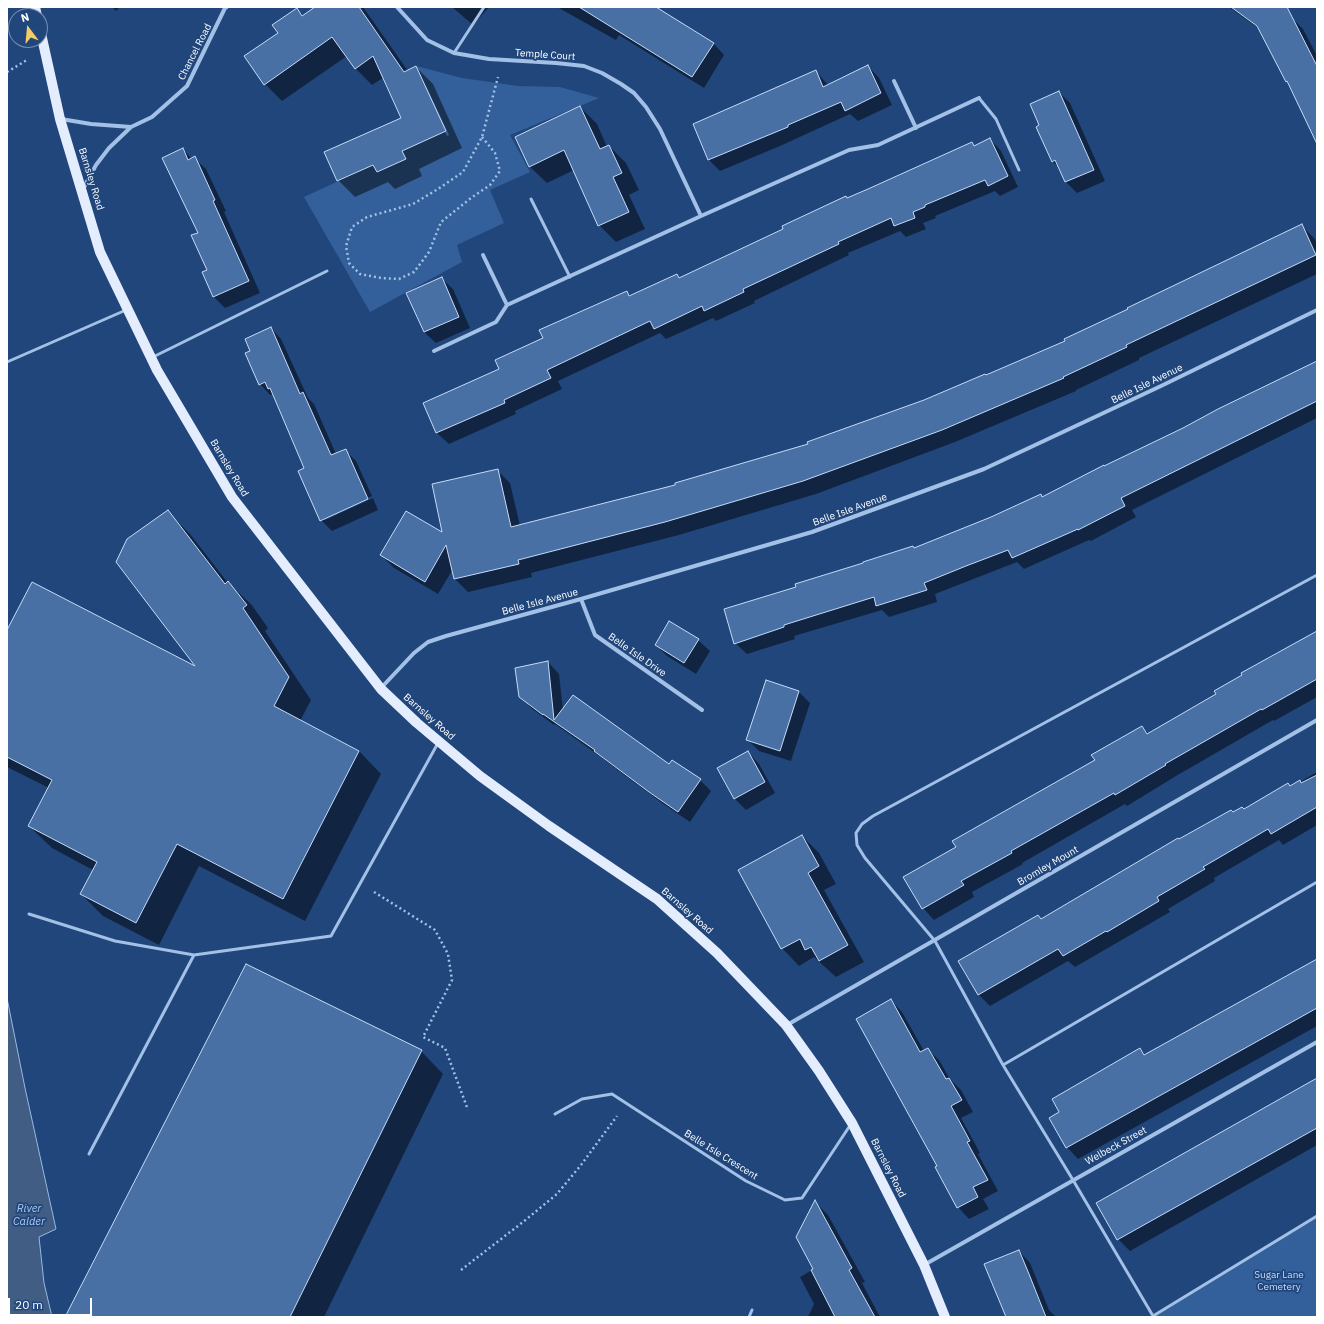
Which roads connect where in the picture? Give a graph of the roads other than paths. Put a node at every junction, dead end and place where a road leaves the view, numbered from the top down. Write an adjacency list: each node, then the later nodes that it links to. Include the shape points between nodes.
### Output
1 (227, 7): 9 (street, Chancel Road, via 187,86 152,117)
2 (397, 7): 5 (street, Temple Court, via 427,40)
3 (484, 7): 5 (lane)
4 (44, 48): 8 (main road, Barnsley Road)
5 (454, 53): 14 (street, Temple Court, via 489,59 584,66 602,73 634,93 660,129)
6 (894, 81): 10 (street)
7 (979, 98): 10 (street); 11 (lane, via 996,119)
8 (60, 119): 9 (street, Chancel Road); 12 (main road, Barnsley Road)
9 (131, 127): 12 (street, Chancel Road, via 109,148)
10 (916, 128): 14 (street, via 878,145 849,150)
11 (1019, 170)
12 (82, 191): 19 (main road, Barnsley Road, via 100,252)
13 (531, 199): 17 (lane)
14 (701, 216): 17 (street)
15 (483, 254): 18 (street)
16 (327, 271): 22 (lane)
17 (570, 277): 18 (street)
18 (507, 305): 21 (street, via 496,322)
19 (128, 310): 22 (main road, Barnsley Road); 23 (lane)
20 (1317, 310): 25 (street, Belle Isle Avenue, via 984,470 812,532)
21 (434, 351)
22 (151, 358): 26 (main road, Barnsley Road, via 232,497)
23 (7, 362)
24 (1317, 575): 32 (lane, via 862,824 856,833 857,845 865,858)
25 (580, 599): 26 (street, Belle Isle Avenue, via 428,642); 27 (street, Belle Isle Drive, via 595,635)
26 (381, 689): 29 (main road, Barnsley Road, via 416,724)
27 (702, 710)
28 (1317, 720): 32 (street, Bromley Mount)
29 (439, 742): 33 (lane, via 331,936); 34 (main road, Barnsley Road, via 480,776 549,826 657,899 717,953)
30 (1317, 882): 36 (lane)
31 (29, 914): 33 (lane, via 115,941)
32 (934, 941): 34 (street, Bromley Mount); 36 (lane)
33 (194, 955): 39 (lane)
34 (786, 1025): 38 (main road, Barnsley Road)
35 (1317, 1042): 40 (street, Welbeck Street)
36 (1003, 1065): 40 (lane)
37 (555, 1114): 38 (lane, Belle Isle Crescent, via 582,1099 612,1094 746,1181 785,1200 802,1198)
38 (852, 1123): 42 (main road, Barnsley Road)
39 (89, 1154)
40 (1073, 1180): 41 (lane, via 1153,1316); 42 (street, Welbeck Street)
41 (1317, 1216)
42 (924, 1265): 45 (main road, Barnsley Road)
43 (752, 1310): 44 (lane)
44 (749, 1317)
45 (945, 1317)

